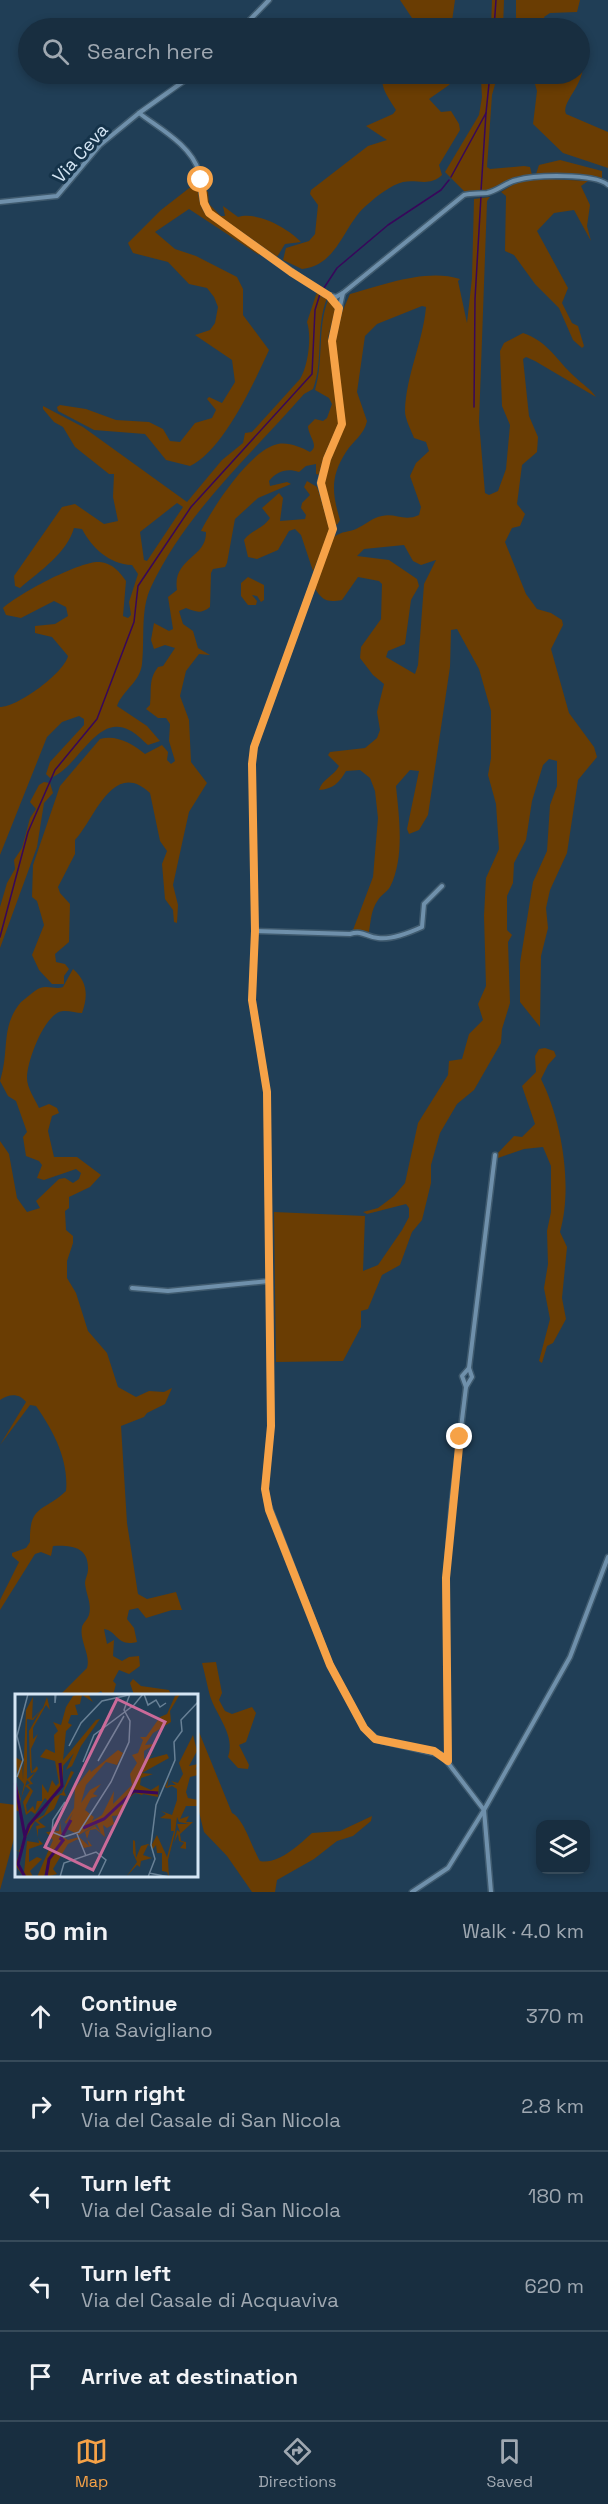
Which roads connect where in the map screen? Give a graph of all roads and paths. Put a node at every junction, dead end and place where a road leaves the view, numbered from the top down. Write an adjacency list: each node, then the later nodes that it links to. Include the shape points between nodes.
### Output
1 (269, 0): 2 (street)
2 (252, 18)
3 (180, 84): 4 (street, Via Ceva)
4 (139, 113): 6 (street, Via Ceva, via 100,145 57,196); 8 (street, via 191,156 209,213)
5 (608, 185): 7 (street, via 596,179 535,177 516,180 486,193 464,195)
6 (0, 202)
7 (343, 293): 8 (street); 9 (street)
8 (326, 295): 9 (street)
9 (339, 308): 11 (street, via 332,341 342,424 321,483 333,529 254,747)
10 (442, 886): 11 (street, via 424,904 422,927 388,937 362,931)
11 (255, 931): 13 (street, via 252,1000 267,1092)
12 (495, 1155): 15 (street)
13 (270, 1281): 14 (street, via 168,1291); 18 (street, via 271,1437 265,1489 269,1510 330,1665 364,1728 375,1739 434,1751)
14 (132, 1288)
15 (469, 1368): 16 (street, via 472,1377); 16 (street, via 462,1376)
16 (466, 1387): 18 (street, via 446,1578)
17 (608, 1557): 19 (street, via 570,1657)
18 (448, 1761): 19 (street)
19 (484, 1810): 20 (street, via 448,1869); 21 (street)
20 (412, 1892)
21 (491, 1892)

